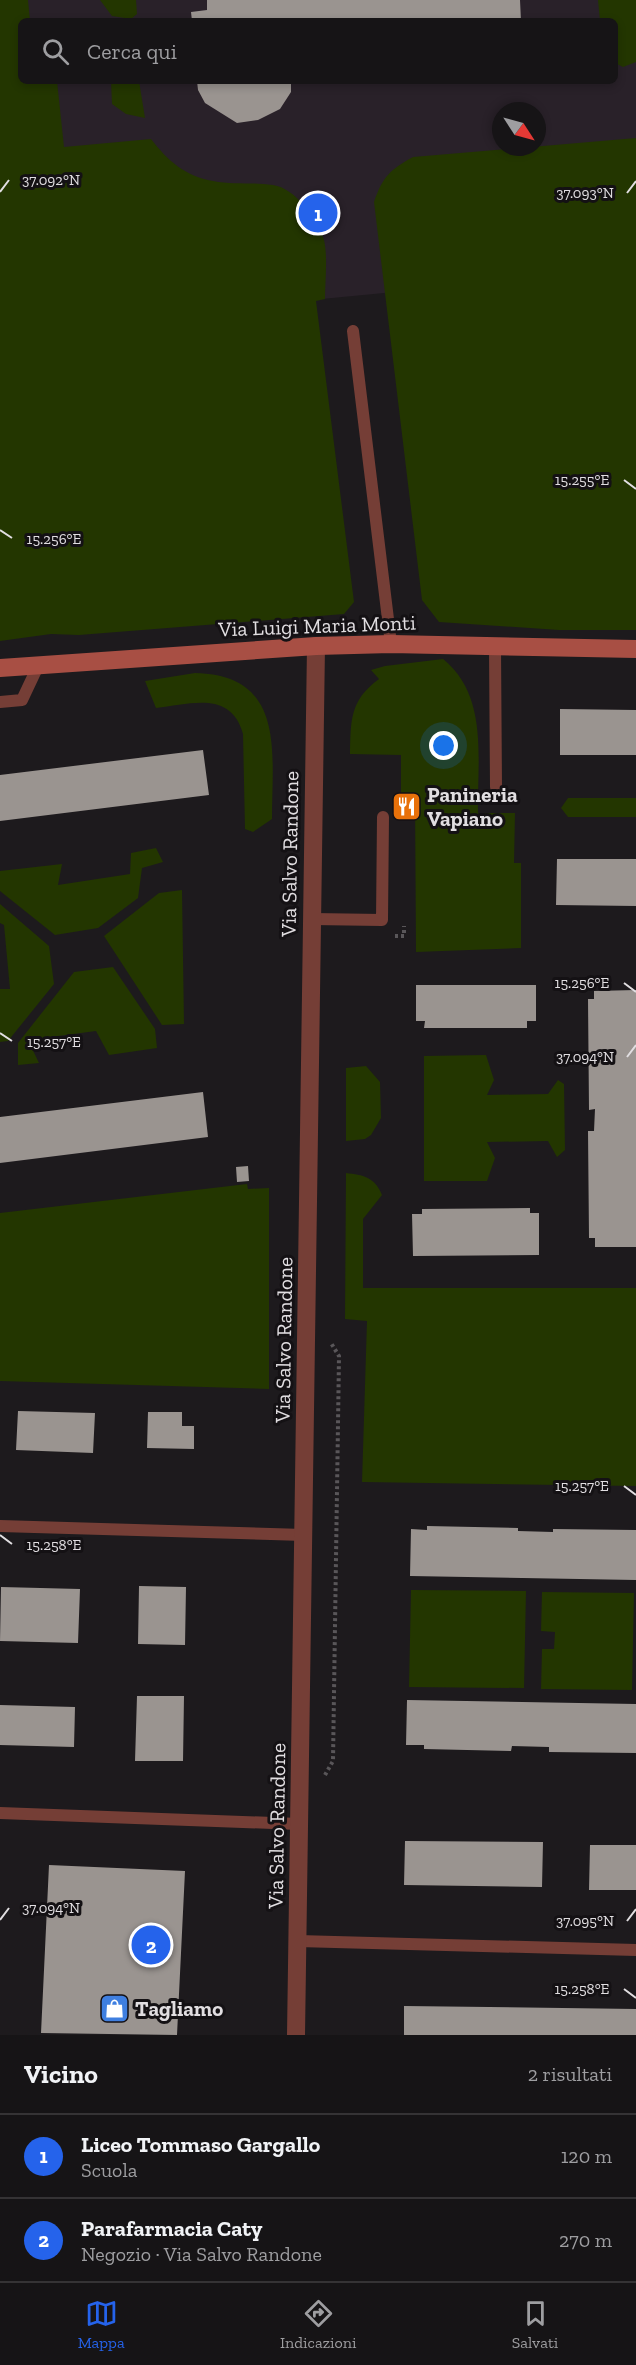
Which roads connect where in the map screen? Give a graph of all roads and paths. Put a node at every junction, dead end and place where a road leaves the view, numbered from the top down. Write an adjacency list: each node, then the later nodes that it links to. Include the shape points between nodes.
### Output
1 (353, 331): 2 (lane)
2 (391, 644): 3 (street, Via Luigi Maria Monti); 4 (street, Via Luigi Maria Monti)
3 (316, 646): 6 (street, Via Luigi Maria Monti); 11 (street, Via Salvo Randone)
4 (495, 647): 5 (street, Via Luigi Maria Monti); 9 (lane)
5 (636, 649)
6 (39, 664): 7 (street, Via Luigi Maria Monti); 8 (lane, via 22,700)
7 (0, 668)
8 (0, 702)
9 (496, 787)
10 (383, 818): 11 (lane, via 382,921)
11 (312, 919): 16 (street, Via Salvo Randone)
12 (404, 924): 13 (path, via 404,936)
13 (393, 936)
14 (328, 1338): 17 (path, via 339,1356 333,1761)
15 (0, 1526): 16 (lane)
16 (304, 1534): 19 (street, Via Salvo Randone)
17 (320, 1783)
18 (0, 1813): 19 (lane)
19 (300, 1824): 20 (street, Via Salvo Randone)
20 (298, 1941): 21 (lane); 22 (street, Via Salvo Randone)
21 (636, 1950)
22 (296, 2035)

